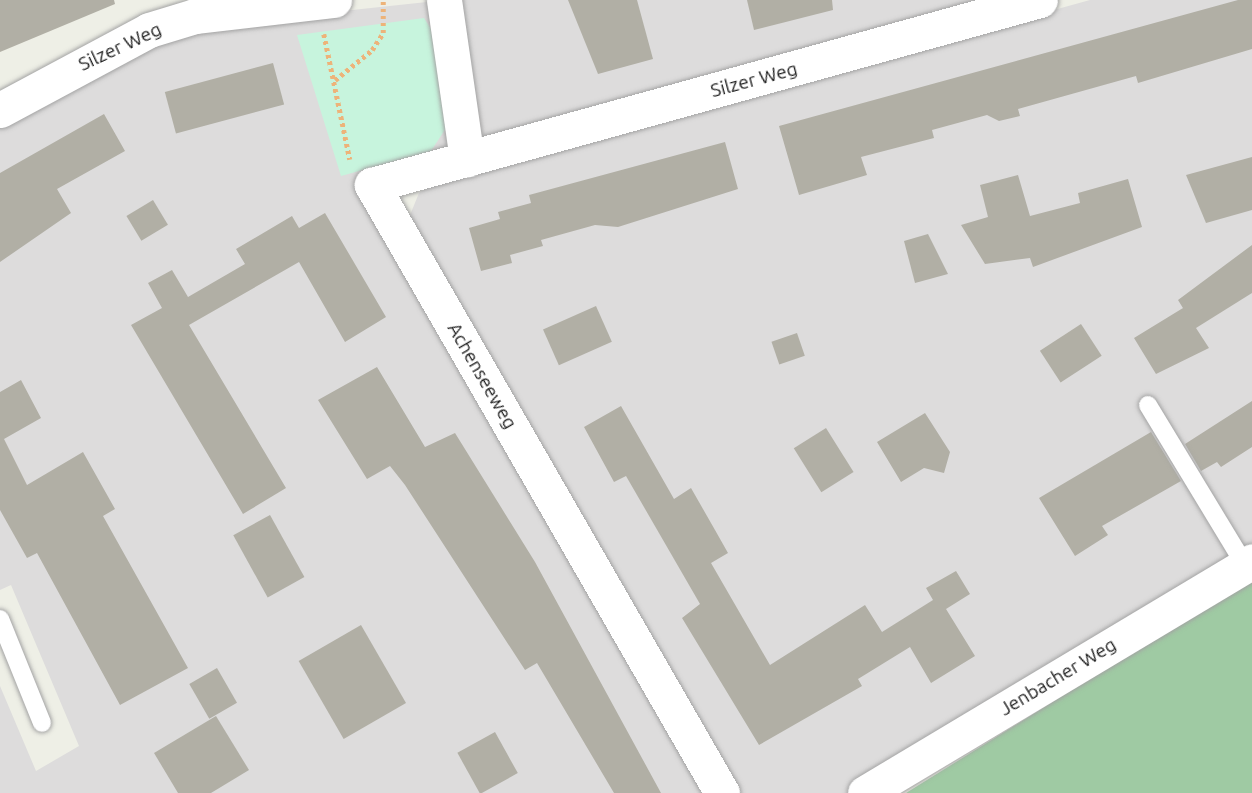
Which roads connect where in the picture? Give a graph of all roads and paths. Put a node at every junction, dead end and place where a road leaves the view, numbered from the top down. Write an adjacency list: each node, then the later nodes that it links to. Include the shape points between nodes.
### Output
1 (383, 0): 5 (path, via 383,33)
2 (444, 0): 7 (street)
3 (1040, 0): 7 (street, Silzer Weg)
4 (325, 1): 5 (path); 6 (street, Silzer Weg, via 195,16 149,30)
5 (335, 80): 8 (path)
6 (0, 110)
7 (467, 159): 13 (street, Achenseeweg, via 372,185)
8 (352, 167)
9 (1148, 405): 10 (lane)
10 (1248, 563): 14 (street, Jenbacher Weg)
11 (0, 619): 12 (lane)
12 (42, 723)
13 (722, 793)
14 (865, 793)

